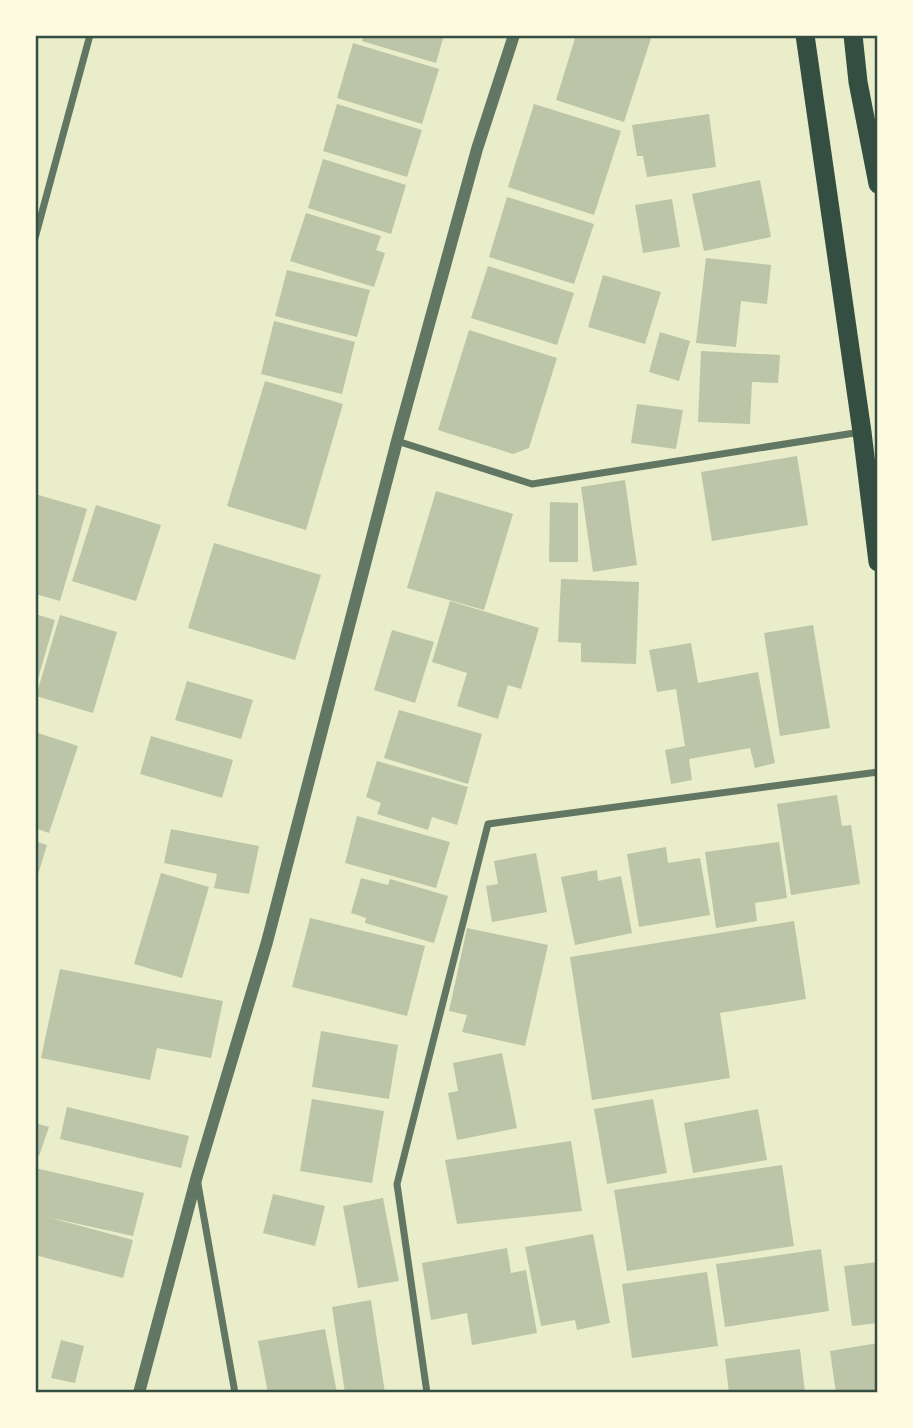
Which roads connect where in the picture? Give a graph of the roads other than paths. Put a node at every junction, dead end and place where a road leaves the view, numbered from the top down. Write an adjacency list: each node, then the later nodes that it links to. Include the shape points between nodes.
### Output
1 (90, 35): 6 (street)
2 (514, 35): 8 (street, via 477,149)
3 (805, 35): 7 (highway)
4 (853, 35): 5 (highway)
5 (878, 184)
6 (35, 238)
7 (862, 432): 8 (street, via 532,484); 9 (highway)
8 (397, 441): 11 (street, via 267,942)
9 (878, 562)
10 (878, 772): 14 (street, via 488,824 397,1184)
11 (197, 1176): 12 (street); 13 (street)
12 (139, 1393)
13 (235, 1393)
14 (427, 1393)

